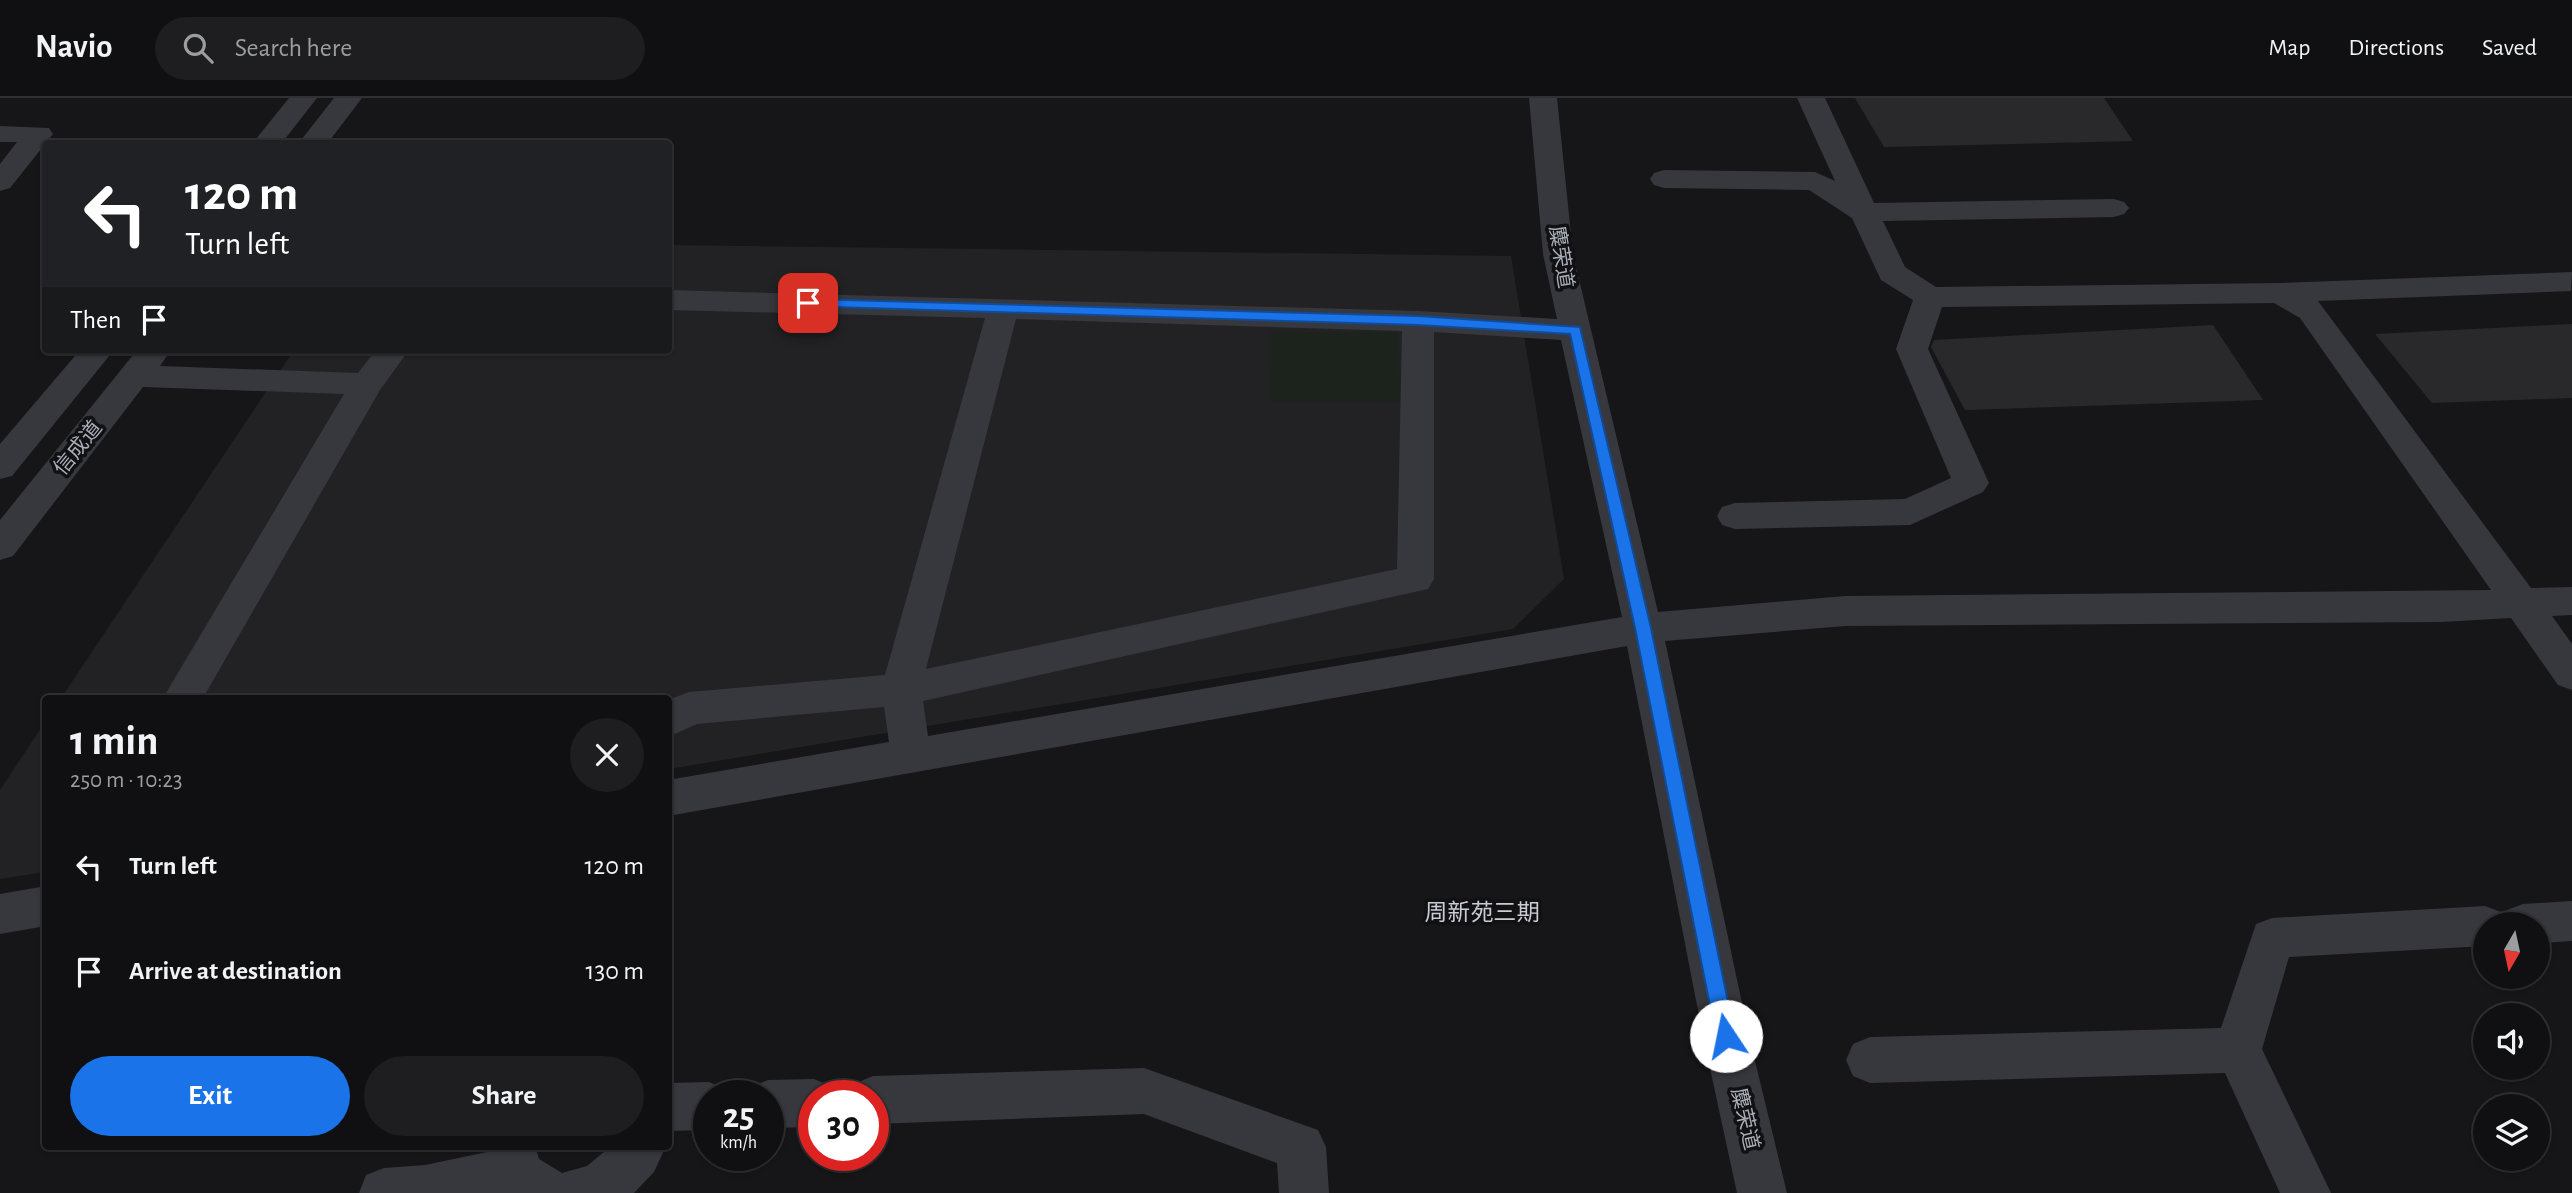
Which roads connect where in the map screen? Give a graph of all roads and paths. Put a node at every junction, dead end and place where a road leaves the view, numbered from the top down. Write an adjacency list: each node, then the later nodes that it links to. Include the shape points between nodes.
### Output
1 (303, 98): 6 (street)
2 (348, 98): 7 (street)
3 (1544, 98): 18 (street, 麋荣道, via 1558,254)
4 (1811, 98): 11 (street)
5 (0, 134): 9 (street, via 39,134)
6 (270, 140)
7 (315, 140)
8 (1664, 179): 11 (street, via 1815,181)
9 (0, 182)
10 (2114, 208): 11 (street)
11 (1863, 212): 14 (street, via 1892,273)
12 (2571, 281): 13 (street)
13 (2280, 293): 14 (street); 27 (street, via 2311,311)
14 (1930, 297): 24 (street, via 1912,349 1971,482 1910,512)
15 (672, 300): 16 (street)
16 (1003, 308): 17 (street); 30 (street)
17 (1418, 321): 18 (street); 30 (street, via 1415,579)
18 (1575, 330): 28 (street, 麋荣道)
19 (95, 354): 23 (street)
20 (390, 354): 22 (street)
21 (145, 363): 22 (street); 25 (street, 信成道)
22 (367, 384): 31 (street)
23 (0, 467)
24 (1735, 516)
25 (0, 546)
26 (2572, 601): 27 (street)
27 (2521, 603): 28 (street, via 1845,611); 29 (street)
28 (1643, 628): 33 (street); 51 (street, 麋荣道)
29 (2572, 674)
30 (901, 690): 32 (street, via 689,708); 33 (street)
31 (185, 695)
32 (672, 719)
33 (911, 755): 34 (street)
34 (672, 797)
35 (42, 907): 36 (street)
36 (0, 914)
37 (2572, 921): 38 (street)
38 (2550, 922)
39 (2473, 927): 40 (street, via 2272,938)
40 (2238, 1050): 41 (street); 52 (street)
41 (1870, 1060)
42 (889, 1099): 50 (street, via 1144,1091 1301,1147)
43 (693, 1106): 44 (street)
44 (672, 1107)
45 (639, 1150): 49 (street, via 625,1168)
46 (525, 1170): 47 (street, via 425,1190)
47 (384, 1193)
48 (574, 1193): 49 (street)
49 (582, 1193)
50 (1304, 1193)
51 (1762, 1193)
52 (2306, 1193)

